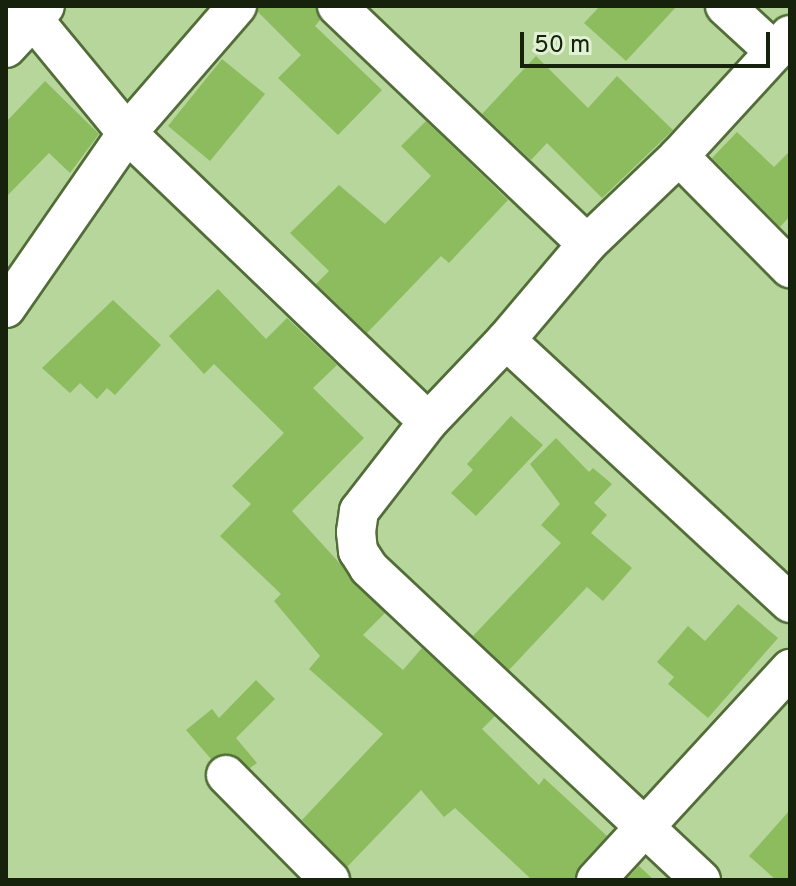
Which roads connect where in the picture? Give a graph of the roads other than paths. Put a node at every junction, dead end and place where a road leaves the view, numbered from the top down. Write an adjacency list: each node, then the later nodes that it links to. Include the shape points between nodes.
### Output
1 (237, 6): 7 (street)
2 (337, 6): 9 (street)
3 (725, 6): 5 (street)
4 (31, 10): 6 (street); 7 (street)
5 (782, 43): 8 (street)
6 (6, 48)
7 (127, 133): 11 (street); 13 (street)
8 (679, 156): 9 (street); 10 (street)
9 (587, 244): 12 (street)
10 (790, 268)
11 (6, 308)
12 (506, 340): 13 (street); 14 (street)
13 (428, 422): 17 (street, via 359,511 358,551 369,568)
14 (790, 603)
15 (790, 669): 17 (street)
16 (226, 775): 18 (street)
17 (645, 828): 19 (street); 20 (street)
18 (330, 880)
19 (596, 880)
20 (701, 880)

